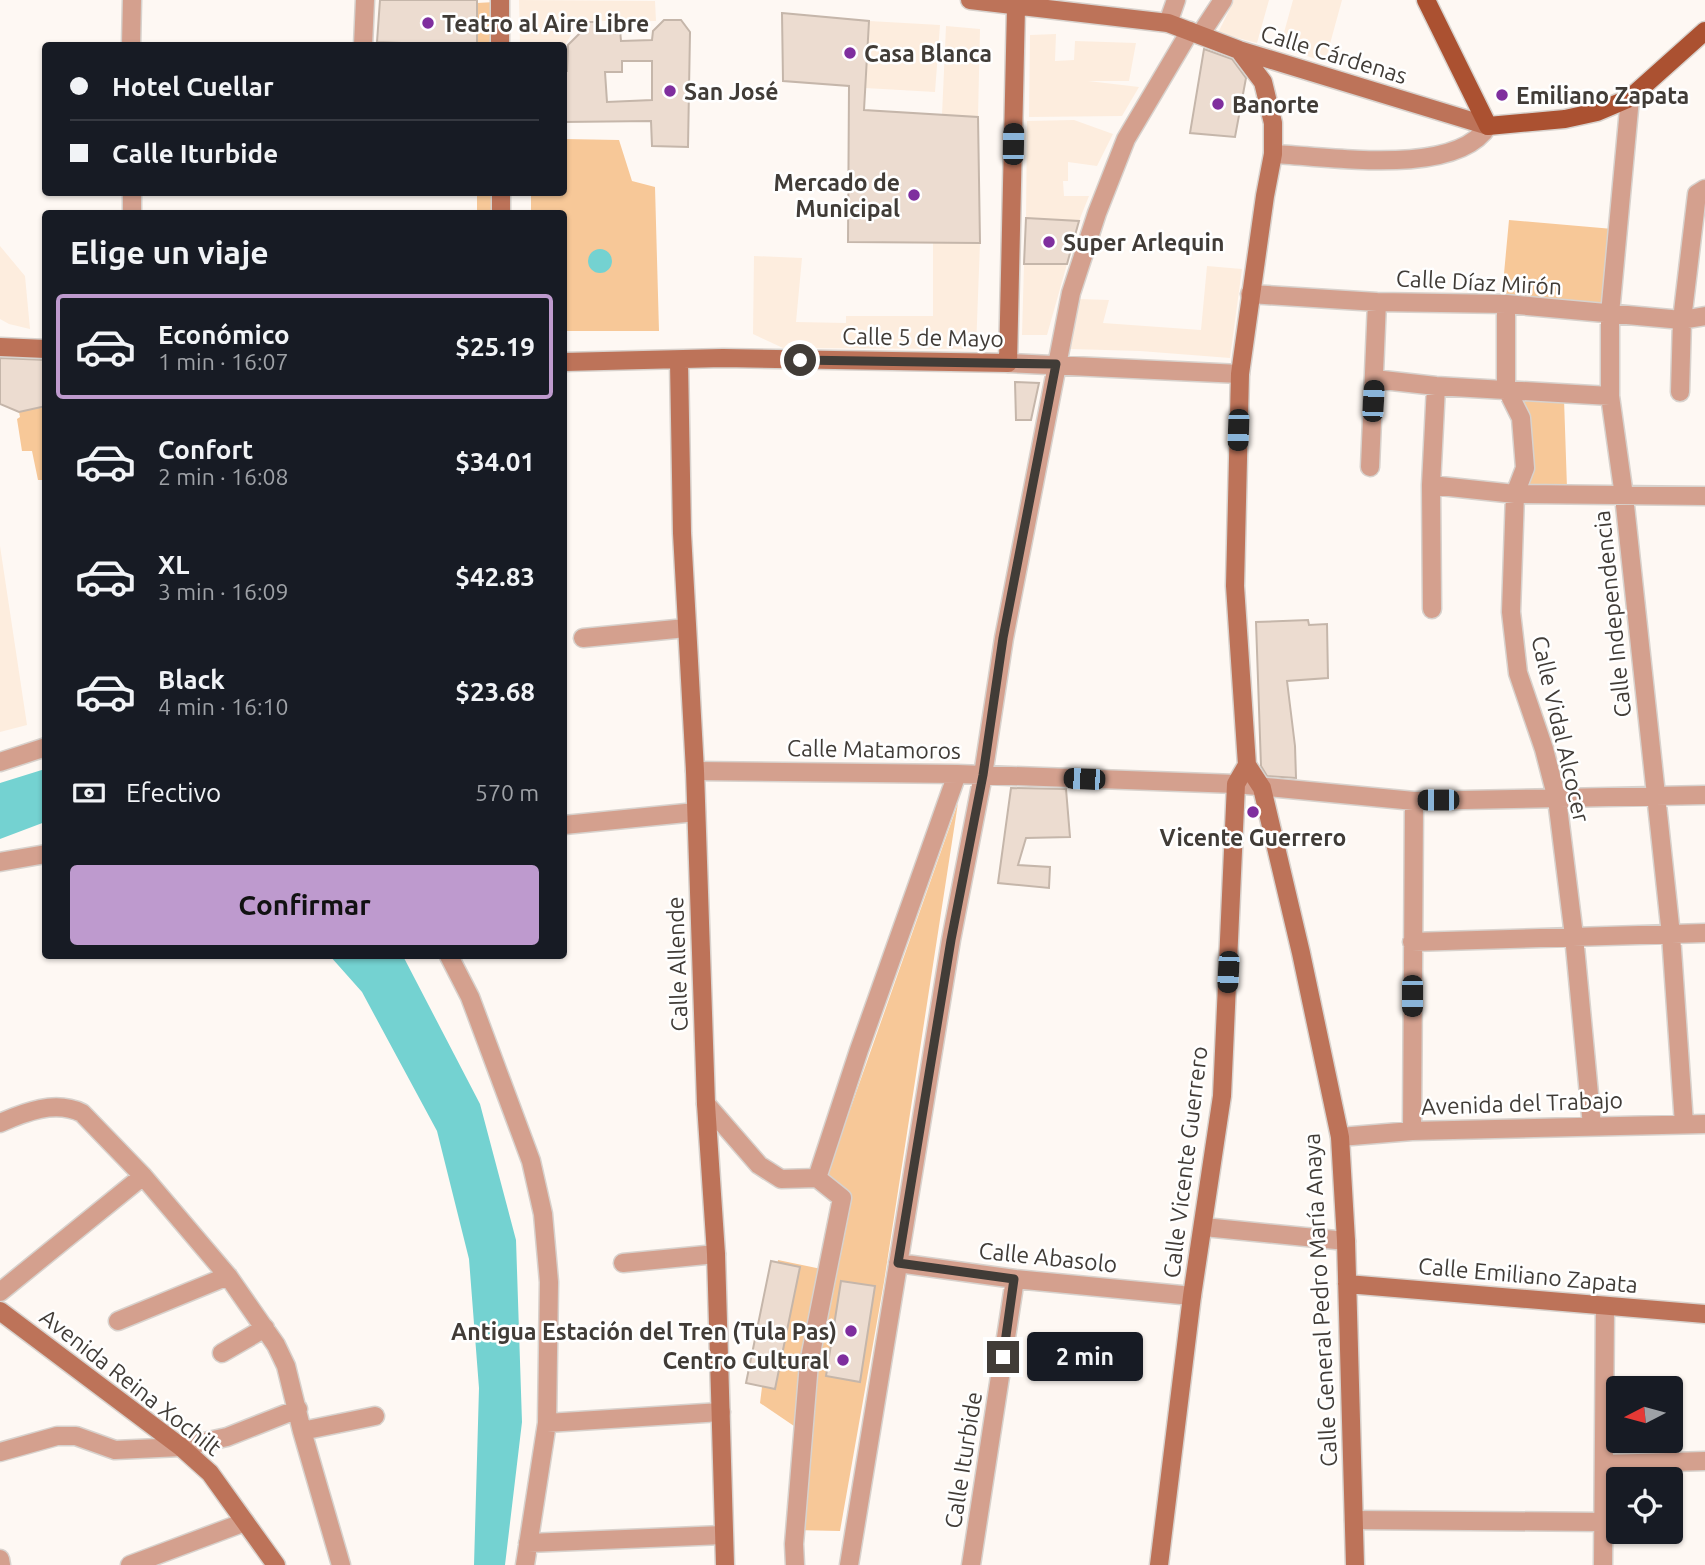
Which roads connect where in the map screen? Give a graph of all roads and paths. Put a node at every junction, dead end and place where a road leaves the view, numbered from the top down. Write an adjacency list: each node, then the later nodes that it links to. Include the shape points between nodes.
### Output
1 (132, 0): 12 (street)
2 (365, 0): 13 (street)
3 (500, 0): 14 (main road)
4 (970, 0): 8 (main road, Calle Cárdenas)
5 (1176, 0): 9 (street)
6 (1223, 0): 11 (street)
7 (1426, 0): 17 (main road)
8 (1016, 7): 9 (main road, Calle Cárdenas); 30 (main road)
9 (1168, 23): 11 (main road, Calle Cárdenas)
10 (1705, 31): 16 (main road)
11 (1195, 34): 15 (main road, Calle Cárdenas); 31 (street, via 1126,139 1071,293)
12 (131, 42)
13 (363, 42)
14 (500, 42)
15 (1239, 51): 17 (main road, Calle Cárdenas); 18 (main road, via 1264,82 1273,122)
16 (1630, 98): 17 (main road, via 1565,119); 23 (street, Calle Independencia)
17 (1488, 126): 18 (street, via 1467,146 1415,158 1362,161)
18 (1273, 154): 20 (main road)
19 (1705, 189): 25 (street, via 1697,194)
20 (1250, 294): 21 (street, Calle Díaz Mirón); 32 (main road)
21 (1377, 302): 22 (street, Calle Díaz Mirón); 33 (street)
22 (1506, 304): 23 (street, Calle Díaz Mirón); 35 (street, Calle Vidal Alcocer)
23 (1610, 314): 25 (street, Calle Díaz Mirón); 37 (street, Calle Independencia)
24 (1705, 316): 25 (street, Calle Díaz Mirón)
25 (1682, 320): 36 (street)
26 (0, 347): 27 (main road)
27 (42, 349)
28 (679, 360): 29 (main road, Calle 5 de Mayo); 30 (main road, Calle 5 de Mayo); 44 (main road, Calle Allende)
29 (567, 362)
30 (1008, 363): 31 (street, Calle 5 de Mayo)
31 (1056, 364): 32 (street, Calle 5 de Mayo); 51 (street, via 1003,638)
32 (1240, 374): 48 (main road, via 1235,586)
33 (1374, 379): 34 (street); 38 (street)
34 (1436, 386): 35 (street); 39 (street)
35 (1506, 388): 37 (street); 40 (street, Calle Vidal Alcocer, via 1521,418 1525,468)
36 (1680, 392)
37 (1610, 396): 41 (street, Calle Independencia)
38 (1370, 467)
39 (1431, 485): 40 (street); 43 (street)
40 (1515, 494): 41 (street); 56 (street, Calle Vidal Alcocer, via 1511,612 1518,673)
41 (1624, 496): 42 (street); 54 (street, Calle Independencia)
42 (1705, 496)
43 (1432, 608)
44 (686, 628): 45 (street); 49 (main road, Calle Allende)
45 (583, 638)
46 (42, 748): 47 (street)
47 (0, 762)
48 (1247, 765): 52 (main road, Calle Vicente Guerrero); 53 (main road)
49 (695, 771): 50 (street, Calle Matamoros); 58 (main road, Calle Allende)
50 (957, 774): 51 (street, Calle Matamoros); 75 (street)
51 (983, 775): 52 (street, Calle Matamoros); 80 (street)
52 (1236, 784): 53 (street, Calle Matamoros); 76 (main road, Calle Vicente Guerrero, via 1222,1096)
53 (1262, 788): 57 (street, Calle Matamoros); 73 (main road, Calle General Pedro María Anaya)
54 (1657, 794): 55 (street, Calle Matamoros); 56 (street, Calle Matamoros); 63 (street, Calle Independencia)
55 (1705, 794)
56 (1557, 799): 57 (street, Calle Matamoros); 64 (street, Calle Vidal Alcocer)
57 (1414, 800): 65 (street)
58 (696, 811): 59 (street); 67 (main road, Calle Allende)
59 (567, 825)
60 (42, 855): 61 (street)
61 (0, 862)
62 (1705, 933): 63 (street)
63 (1671, 935): 64 (street); 69 (street, Calle Independencia)
64 (1574, 936): 65 (street); 71 (street, Calle Vidal Alcocer)
65 (1412, 942): 72 (street)
66 (451, 959): 95 (street, via 470,997 531,1161 543,1214 549,1282)
67 (706, 1104): 75 (street, via 759,1166 781,1179); 78 (main road, Calle Allende)
68 (0, 1123): 74 (street, via 49,1107 82,1112)
69 (1684, 1124): 70 (street, Avenida del Trabajo); 71 (street, Avenida del Trabajo)
70 (1705, 1124)
71 (1592, 1126): 72 (street, Avenida del Trabajo)
72 (1412, 1131): 73 (street, Avenida del Trabajo)
73 (1340, 1138): 77 (main road, Calle General Pedro María Anaya)
74 (143, 1176): 81 (street); 84 (street)
75 (817, 1178): 113 (street, via 842,1198 809,1363)
76 (1204, 1227): 77 (street); 85 (main road, Calle Vicente Guerrero)
77 (1346, 1241): 83 (main road, Calle General Pedro María Anaya)
78 (716, 1254): 79 (street); 93 (main road, Calle Allende)
79 (623, 1262)
80 (898, 1263): 82 (street, Calle Abasolo); 114 (street)
81 (228, 1276): 89 (street); 90 (street)
82 (1014, 1279): 85 (street, Calle Abasolo); 115 (street, Calle Iturbide)
83 (1347, 1284): 86 (main road, Calle Emiliano Zapata); 101 (main road, Calle General Pedro María Anaya)
84 (0, 1292)
85 (1192, 1296): 116 (main road, Calle Vicente Guerrero)
86 (1605, 1307): 88 (main road, Calle Emiliano Zapata); 100 (street)
87 (0, 1311): 97 (main road, Avenida Reina Xochilt)
88 (1705, 1314)
89 (118, 1321)
90 (265, 1328): 91 (street); 92 (street, via 286,1366)
91 (222, 1353)
92 (298, 1409): 96 (street); 97 (street, via 227,1437)
93 (721, 1412): 95 (street); 104 (main road, Calle Allende)
94 (374, 1416): 96 (street)
95 (547, 1423): 105 (street)
96 (302, 1431): 110 (street)
97 (181, 1447): 98 (street, via 115,1450 76,1436 57,1436); 102 (main road, Avenida Reina Xochilt, via 210,1473)
98 (0, 1452)
99 (1705, 1461): 100 (street)
100 (1605, 1464): 103 (street)
101 (1354, 1520): 103 (street); 117 (main road, Calle General Pedro María Anaya)
102 (245, 1522): 108 (street); 109 (main road, Avenida Reina Xochilt)
103 (1603, 1522): 118 (street)
104 (723, 1535): 105 (street); 112 (main road, Calle Allende)
105 (528, 1543): 111 (street)
106 (0, 1559): 107 (street)
107 (1, 1565)
108 (130, 1565)
109 (276, 1565)
110 (341, 1565)
111 (525, 1565)
112 (725, 1565)
113 (795, 1565)
114 (849, 1565)
115 (971, 1565)
116 (1159, 1565)
117 (1355, 1565)
118 (1603, 1565)

